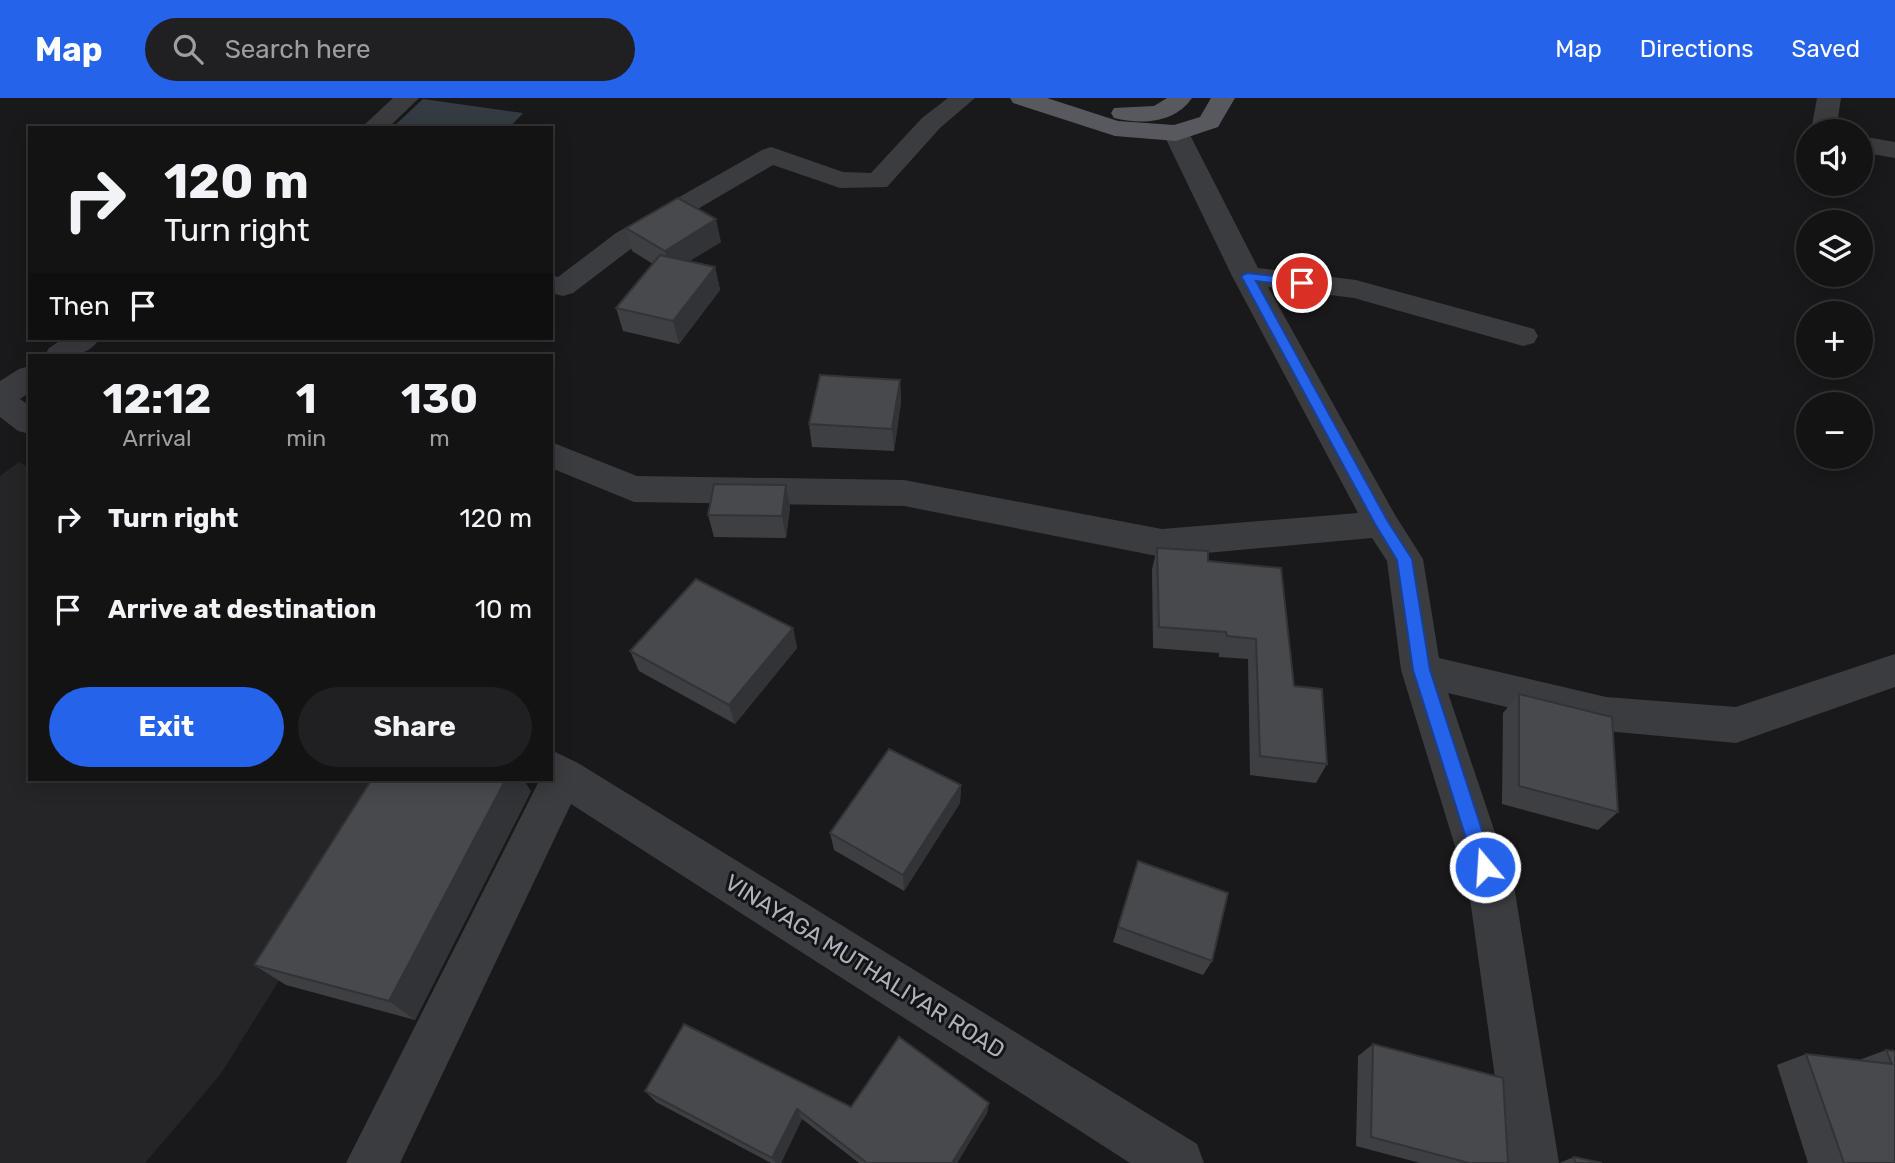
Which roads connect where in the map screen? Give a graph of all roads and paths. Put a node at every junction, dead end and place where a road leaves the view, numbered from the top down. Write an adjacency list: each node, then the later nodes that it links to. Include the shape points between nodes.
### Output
1 (407, 98): 9 (street)
2 (963, 98): 13 (street, via 931,123 878,181 841,180 771,155 626,239 563,287)
3 (1022, 98): 7 (main road, via 1115,128)
4 (1078, 98): 7 (main road, via 1123,113 1154,115 1176,104)
5 (1223, 98): 7 (main road, via 1209,122)
6 (1829, 98): 8 (street)
7 (1178, 116): 12 (street)
8 (1826, 119)
9 (375, 126)
10 (1873, 146): 11 (street)
11 (1895, 150)
12 (1247, 276): 14 (street, via 1356,289); 21 (street)
13 (553, 284)
14 (1522, 336)
15 (82, 340): 16 (street)
16 (61, 354)
17 (28, 377): 18 (street)
18 (0, 398): 19 (street)
19 (28, 421)
20 (553, 455): 21 (street, via 634,489 904,493 1162,543)
21 (1382, 524): 22 (street, via 1405,559)
22 (1422, 670): 23 (street, via 1606,715 1736,724); 27 (street, via 1492,892)
23 (1895, 670)
24 (557, 773): 25 (street); 26 (street, VINAYAGA MUTHALIYAR ROAD)
25 (372, 1163)
26 (1178, 1163)
27 (1533, 1163)

